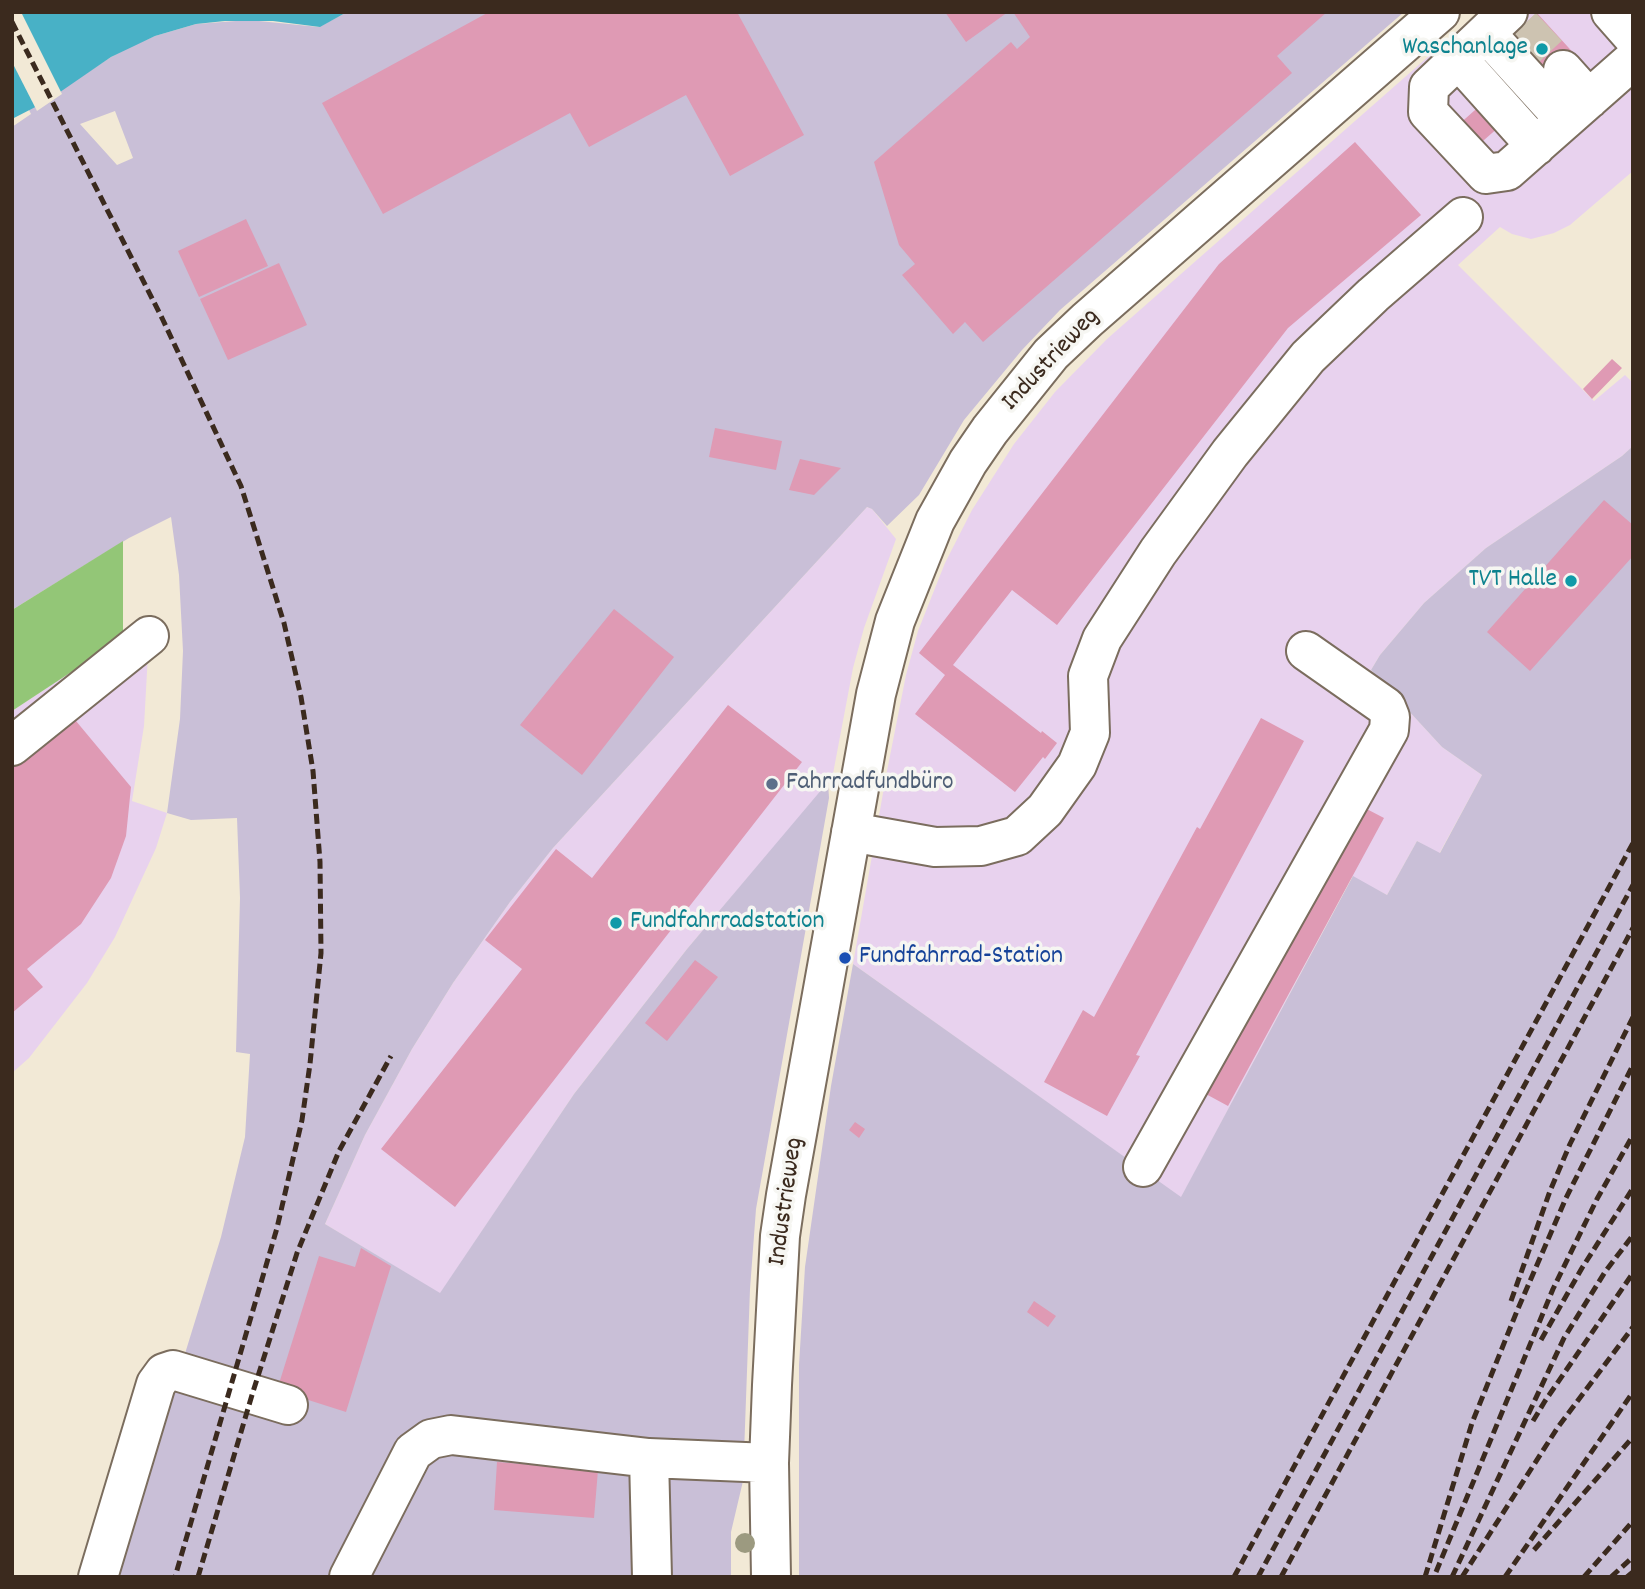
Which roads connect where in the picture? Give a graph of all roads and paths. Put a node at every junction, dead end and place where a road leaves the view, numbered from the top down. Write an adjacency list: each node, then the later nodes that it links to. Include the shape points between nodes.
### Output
1 (1440, 12): 14 (street, Industrieweg, via 1087,320 1051,354 990,430 935,521 895,621 876,694)
2 (1611, 12): 4 (street)
3 (1506, 21): 6 (street); 8 (street)
4 (1633, 37)
5 (1633, 60): 8 (street)
6 (1449, 68): 9 (street); 9 (street, via 1429,87 1428,112 1486,174 1507,171)
7 (1563, 69): 8 (street)
8 (1577, 109): 9 (street)
9 (1527, 154)
10 (1464, 217): 14 (street, via 1308,357 1158,551 1102,639 1088,676 1090,733 1077,765 1045,810 1017,835 981,846 935,847)
11 (149, 636): 13 (street)
12 (1306, 651): 15 (street, via 1385,707 1391,717 1389,730)
13 (12, 746)
14 (851, 832): 18 (street, Industrieweg, via 780,1236)
15 (1143, 1167)
16 (288, 1405): 19 (street, via 173,1370 164,1373 156,1384)
17 (649, 1458): 18 (street); 20 (street, via 451,1435 431,1439 413,1452); 21 (street)
18 (769, 1463): 22 (street, Industrieweg)
19 (99, 1577)
20 (349, 1577)
21 (652, 1577)
22 (771, 1577)

